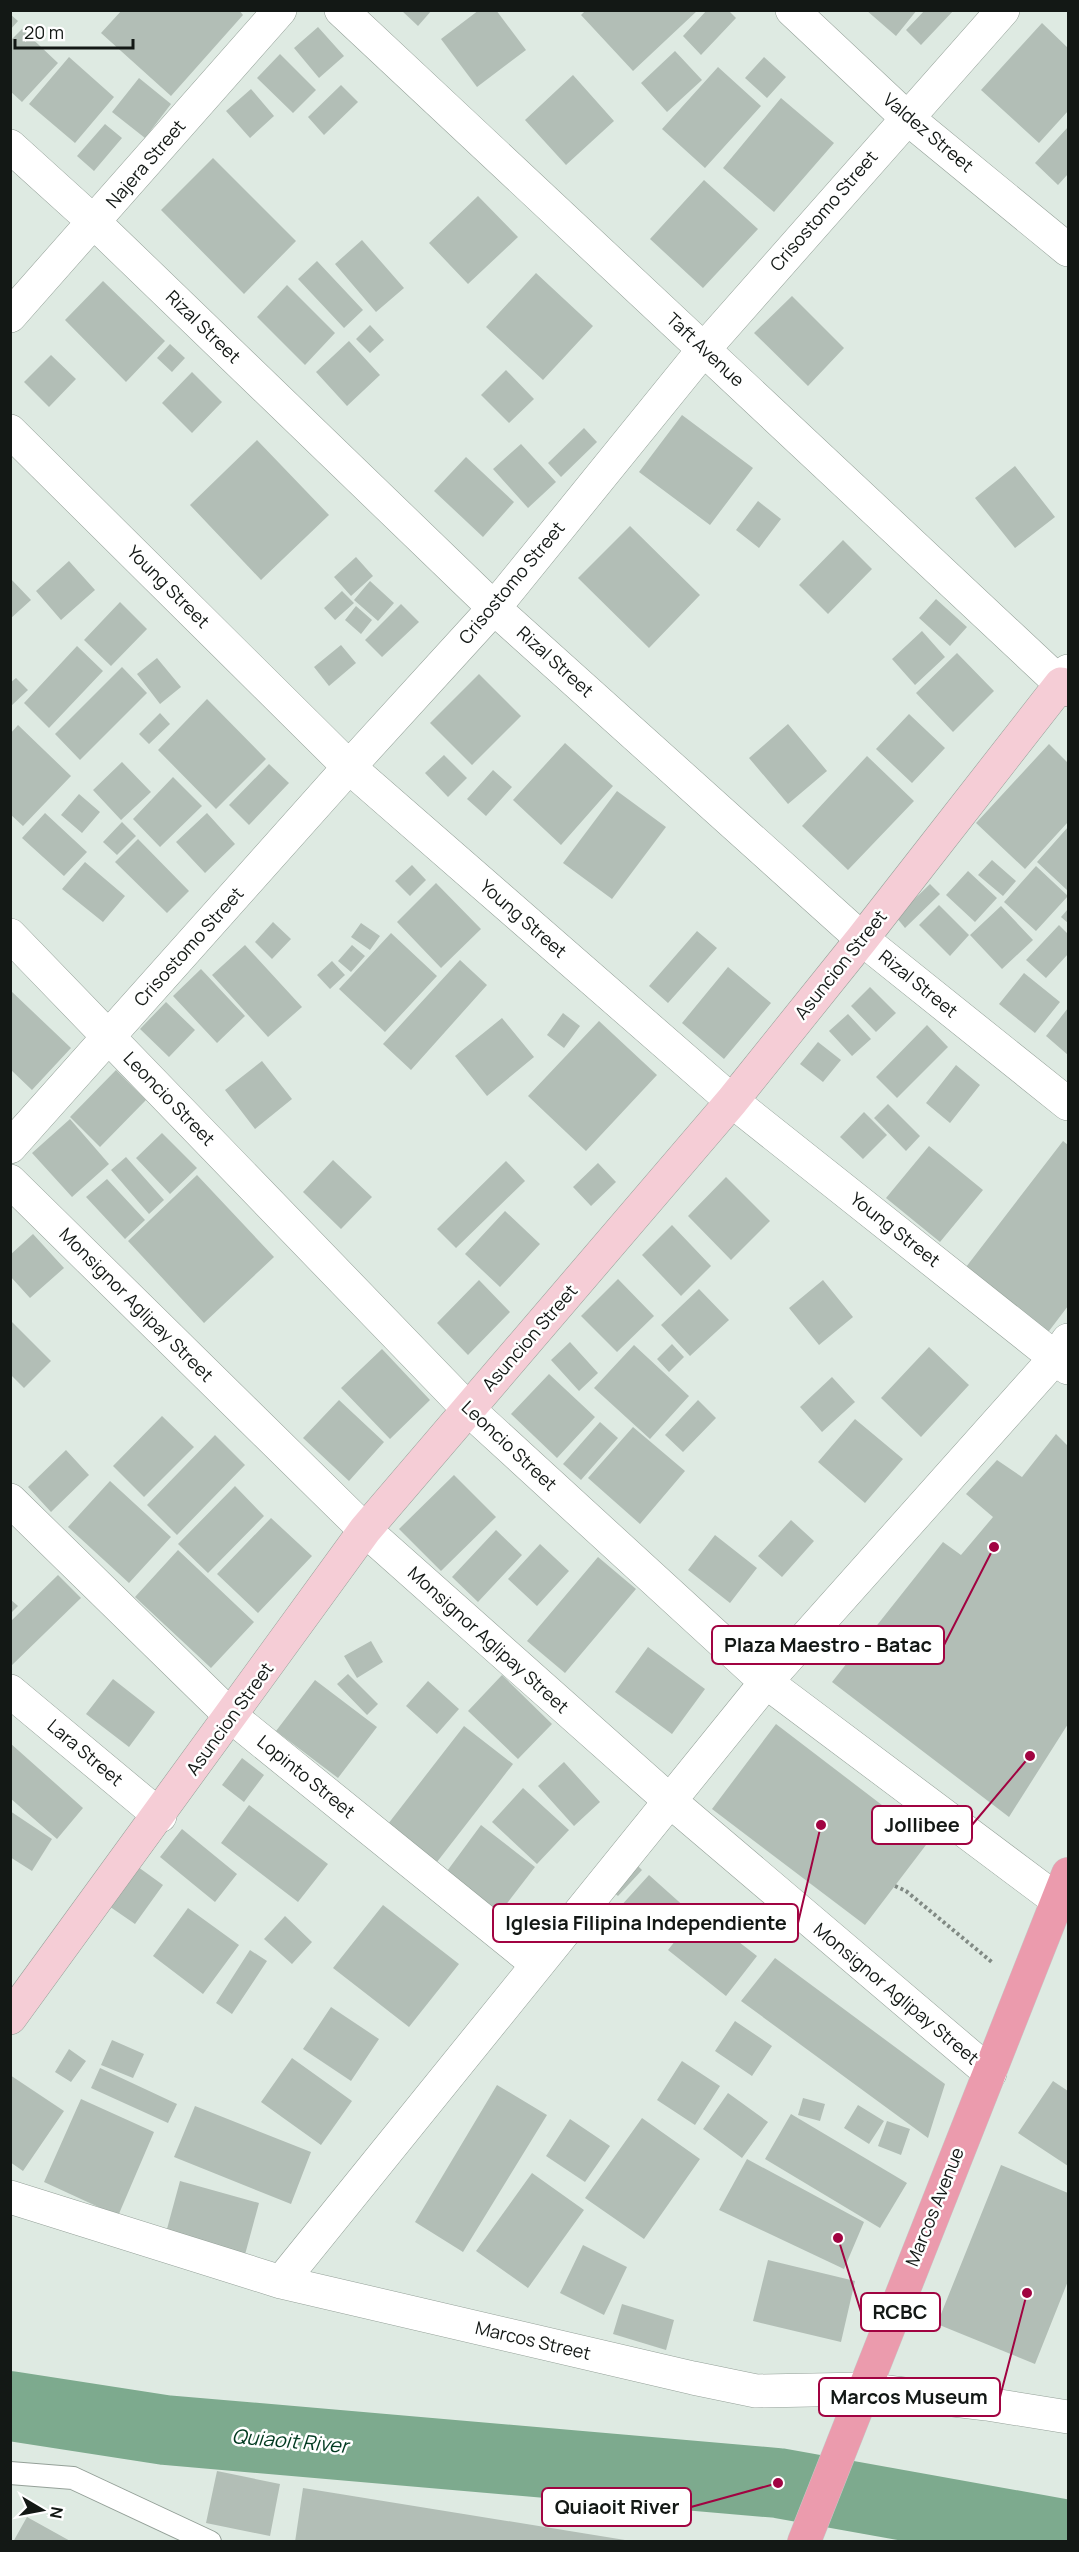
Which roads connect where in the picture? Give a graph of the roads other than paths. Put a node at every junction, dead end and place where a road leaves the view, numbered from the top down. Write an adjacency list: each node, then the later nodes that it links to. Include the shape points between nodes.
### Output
1 (280, 10): 7 (street, Najera Street)
2 (341, 10): 10 (street, Taft Avenue)
3 (792, 10): 5 (street, Valdez Street)
4 (1003, 10): 5 (street, Crisostomo Street)
5 (906, 117): 8 (street, Valdez Street); 10 (street, Crisostomo Street)
6 (10, 146): 7 (street, Rizal Street)
7 (95, 223): 9 (street, Najera Street); 12 (street, Rizal Street)
8 (1068, 250)
9 (10, 316)
10 (704, 349): 12 (street, Crisostomo Street); 13 (street, Taft Avenue)
11 (10, 431): 14 (street, Young Street)
12 (494, 608): 14 (street, Crisostomo Street); 16 (street, Rizal Street)
13 (1066, 682): 16 (street, Asuncion Street)
14 (349, 767): 17 (street, Crisostomo Street); 18 (street, Young Street)
15 (10, 935): 17 (street, Leoncio Street)
16 (862, 939): 18 (street, Asuncion Street); 19 (street, Rizal Street)
17 (109, 1037): 20 (street, Crisostomo Street); 23 (street, Leoncio Street)
18 (732, 1101): 22 (street, Young Street); 23 (street, Asuncion Street)
19 (1068, 1104)
20 (10, 1148)
21 (10, 1181): 25 (street, Monsignor Aglipay Street)
22 (1064, 1355): 26 (street)
23 (468, 1409): 25 (street, Asuncion Street); 26 (street, Leoncio Street)
24 (10, 1500): 28 (street, Lopinto Street)
25 (365, 1530): 28 (street, Asuncion Street); 29 (street, Monsignor Aglipay Street)
26 (766, 1682): 29 (street); 31 (street, Leoncio Street)
27 (10, 1691): 30 (street, Lara Street)
28 (232, 1716): 30 (street, Asuncion Street); 32 (street, Lopinto Street)
29 (670, 1801): 32 (street); 34 (street, Monsignor Aglipay Street)
30 (160, 1816): 33 (street, Asuncion Street)
31 (1063, 1887): 34 (main road, Marcos Avenue)
32 (537, 1964): 36 (street)
33 (10, 2019)
34 (990, 2073): 37 (main road, Marcos Avenue)
35 (10, 2197): 36 (street, Marcos Street)
36 (281, 2282): 37 (street, Marcos Street, via 756,2391)
37 (862, 2389): 38 (street, Marcos Street); 41 (main road, Marcos Avenue)
38 (1068, 2417)
39 (10, 2473): 40 (lane, via 73,2478)
40 (210, 2541)
41 (804, 2541)

